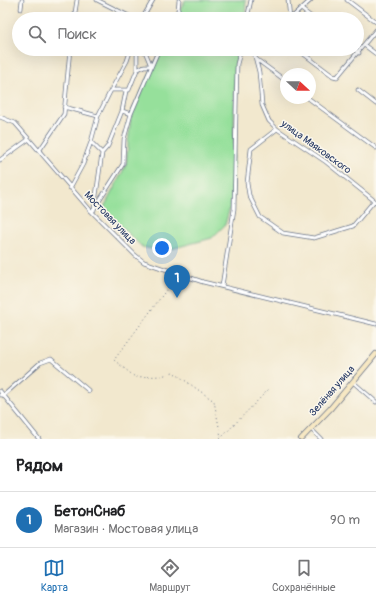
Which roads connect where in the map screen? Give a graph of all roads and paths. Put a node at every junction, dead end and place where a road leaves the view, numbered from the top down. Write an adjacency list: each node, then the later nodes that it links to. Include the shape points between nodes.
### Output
1 (22, 0): 10 (street)
2 (77, 0): 12 (street)
3 (97, 0): 13 (street)
4 (153, 0): 14 (street)
5 (179, 0): 15 (street)
6 (250, 0): 16 (street)
7 (288, 0): 17 (street)
8 (311, 0): 11 (street)
9 (347, 0): 20 (street)
10 (21, 9)
11 (301, 9): 18 (street); 19 (street)
12 (75, 12)
13 (121, 12)
14 (146, 12)
15 (177, 12)
16 (248, 12)
17 (289, 12)
18 (298, 12)
19 (305, 12)
20 (363, 12)
21 (364, 13): 22 (street)
22 (376, 22)
23 (376, 30): 24 (street)
24 (364, 45): 25 (street)
25 (376, 54)
26 (69, 56): 44 (street)
27 (129, 56): 39 (street)
28 (137, 56): 37 (street)
29 (147, 56): 36 (street)
30 (156, 56): 36 (street)
31 (239, 56): 60 (street, via 234,209)
32 (255, 56): 35 (street, улица Маяковского)
33 (306, 56): 34 (street, via 337,77)
34 (356, 56)
35 (256, 59): 38 (street); 49 (street, улица Маяковского, via 264,112)
36 (151, 66): 37 (street); 46 (street)
37 (137, 70): 41 (street)
38 (280, 77)
39 (112, 90): 41 (street); 47 (street)
40 (358, 90): 43 (street)
41 (126, 92): 45 (street)
42 (316, 104): 52 (street)
43 (376, 104)
44 (64, 107): 47 (street); 53 (street, via 61,120)
45 (122, 111): 46 (street); 54 (street, via 108,146)
46 (131, 114): 58 (street, via 124,139 122,167)
47 (98, 116): 51 (street)
48 (0, 117): 50 (street, Мостовая улица, via 15,123)
49 (277, 130): 57 (street, улица Маяковского, via 326,162); 57 (street, via 251,149 247,183 254,208 269,225 283,233 316,238 355,226)
50 (29, 139): 53 (street, Мостовая улица); 55 (street)
51 (91, 142): 54 (street); 56 (street)
52 (376, 148)
53 (39, 151): 56 (street, Мостовая улица)
54 (102, 153): 58 (street)
55 (0, 160)
56 (70, 188): 58 (street, Мостовая улица)
57 (375, 201)
58 (92, 211): 59 (street, Мостовая улица, via 139,259)
59 (179, 274): 60 (street, Мостовая улица); 70 (path, via 114,360 135,377 162,376 173,372 214,401)
60 (222, 286): 61 (street, Мостовая улица)
61 (376, 324)
62 (376, 354): 63 (main road, Зелёная улица)
63 (353, 382): 68 (street); 69 (main road, Зелёная улица)
64 (271, 387): 70 (path)
65 (0, 391): 67 (street)
66 (89, 391): 67 (street, via 54,360 47,360)
67 (2, 395): 71 (street)
68 (376, 402)
69 (311, 429): 72 (main road, Зелёная улица); 73 (street)
70 (220, 438)
71 (39, 439)
72 (301, 439)
73 (321, 439)

